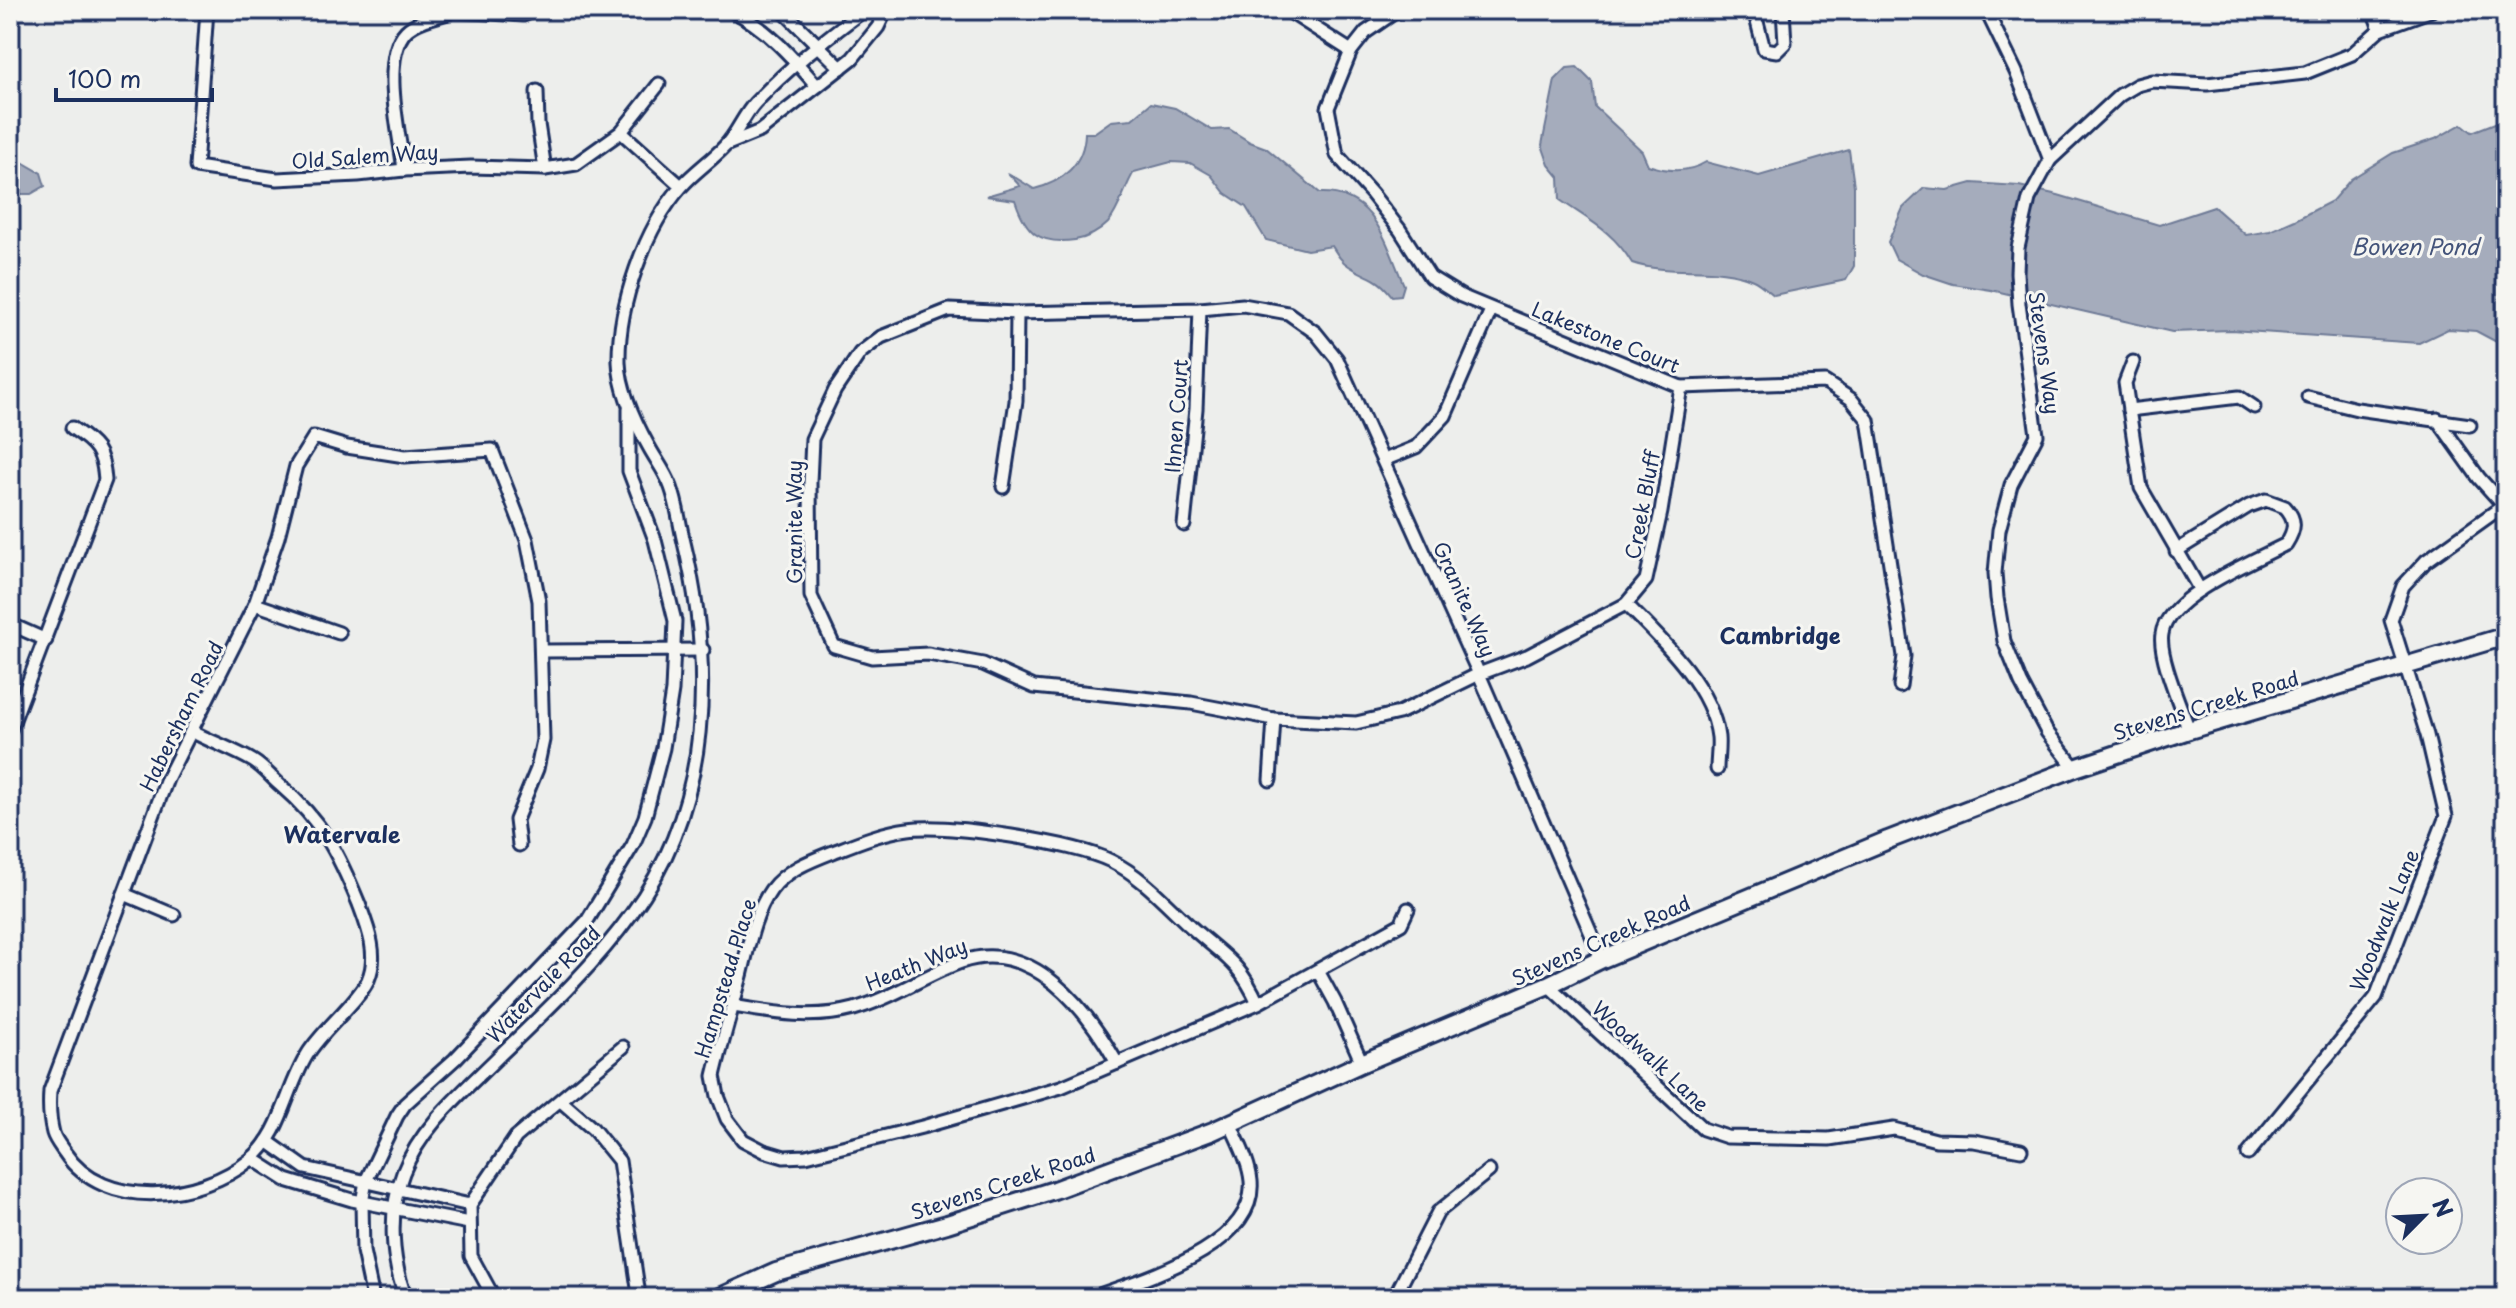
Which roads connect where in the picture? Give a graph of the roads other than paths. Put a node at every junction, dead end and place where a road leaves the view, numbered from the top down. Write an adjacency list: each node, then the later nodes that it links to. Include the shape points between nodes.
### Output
1 (207, 10): 27 (street, Old Salem Way, via 196,167 277,179)
2 (536, 10): 14 (street, via 523,15)
3 (731, 10): 18 (street, via 757,25)
4 (782, 10): 16 (street)
5 (864, 10): 16 (street, Watervale Road)
6 (886, 10): 19 (street, Watervale Road, via 878,27)
7 (1287, 10): 17 (street)
8 (1398, 10): 17 (street, Lakestone Court, via 1366,32)
9 (1754, 10): 10 (street, via 1764,49 1777,51 1785,43)
10 (1783, 10)
11 (1986, 10): 25 (street)
12 (2373, 10): 15 (street)
13 (2432, 10): 15 (street, Stevens Way)
14 (456, 11): 27 (street, via 407,30 397,44 392,67)
15 (2380, 29): 25 (street, Stevens Way, via 2352,54 2305,73 2137,85)
16 (816, 45): 18 (street, Watervale Road); 19 (street)
17 (1351, 51): 30 (street, Lakestone Court, via 1328,108 1337,155 1400,230 1430,277)
18 (797, 63): 21 (street); 24 (street, Watervale Road, via 752,106)
19 (841, 68): 21 (street, Watervale Road)
20 (659, 84): 23 (street, Old Salem Way)
21 (817, 86): 24 (street, Watervale Road, via 760,131)
22 (537, 91): 26 (street)
23 (621, 132): 26 (street, Old Salem Way, via 576,164); 28 (street)
24 (727, 144): 28 (street, Watervale Road)
25 (2050, 160): 63 (street, Stevens Way, via 2029,199 2018,248 2019,304 2037,435 2011,485 1995,573 2004,641 2021,683 2047,732)
26 (545, 169): 27 (street, Old Salem Way)
27 (404, 170)
28 (681, 186): 35 (street, Watervale Road, via 648,237 624,317 619,363)
29 (1200, 309): 31 (street, Granite Way); 41 (street, Granite Way, via 1243,305 1288,313 1316,333 1337,359); 44 (street, Ihnen Court)
30 (1491, 310): 33 (street, Lakestone Court); 41 (street, via 1445,416 1416,447)
31 (1017, 313): 42 (street, via 1016,401); 59 (street, Granite Way, via 949,310 904,326 860,353 835,390 812,439 810,482 811,596 834,646 872,657 928,654 983,664 1034,687 1191,703)
32 (2133, 362): 37 (street, via 2125,383)
33 (1681, 387): 48 (street, Creek Bluff, via 1646,580); 58 (street, Lakestone Court, via 1825,382 1851,399 1868,420 1904,656)
34 (2308, 397): 38 (street)
35 (629, 405): 53 (street, Watervale Road, via 670,485); 55 (street, Watervale Road, via 629,471 668,590 675,621)
36 (2254, 407): 37 (street, via 2239,397)
37 (2129, 410): 45 (street, via 2141,488)
38 (2437, 419): 39 (street); 43 (street)
39 (2470, 425)
40 (72, 428): 52 (street, via 98,450 105,480)
41 (1384, 460): 57 (street, Granite Way)
42 (1003, 487)
43 (2504, 507): 56 (street, Woodwalk Lane, via 2426,561 2403,586 2391,620)
44 (1184, 525)
45 (2176, 551): 46 (street); 46 (street, via 2249,506 2266,500 2289,511 2294,523 2286,544)
46 (2200, 590): 61 (street, via 2173,611 2162,633 2162,649)
47 (255, 604): 50 (street); 54 (street, Habersham Road, via 296,466 314,437 405,456 492,450 535,572); 62 (street, Habersham Road)
48 (1626, 604): 57 (street, Creek Bluff, via 1527,656); 64 (street, via 1674,653 1708,706 1718,736)
49 (10, 624): 52 (street)
50 (339, 633)
51 (2506, 636): 56 (street, Stevens Creek Road)
52 (46, 640): 60 (street)
53 (703, 650): 55 (street); 88 (street, Watervale Road, via 698,756 683,815 647,892 588,970 428,1130)
54 (542, 651): 55 (street); 66 (street, Habersham Road, via 543,740 516,820)
55 (673, 651): 86 (street, Watervale Road, via 672,691 653,789 633,845 612,883 557,954 405,1104)
56 (2405, 664): 61 (street, Stevens Creek Road); 82 (street, Woodwalk Lane, via 2446,816 2376,997)
57 (1479, 674): 59 (street, Granite Way, via 1399,713 1356,723); 70 (street, Granite Way)
58 (1900, 686)
59 (1274, 719): 65 (street)
60 (10, 730)
61 (2189, 730): 63 (street, Stevens Creek Road)
62 (193, 732): 67 (street, Habersham Road, via 167,779); 80 (street, via 254,762 318,822 336,849 373,945 368,980 308,1054)
63 (2075, 768): 70 (street, Stevens Creek Road)
64 (1717, 769)
65 (1270, 780)
66 (519, 845)
67 (124, 894): 69 (street); 83 (street, Habersham Road, via 50,1091 54,1136 71,1163 96,1183 126,1192 194,1187 231,1174)
68 (1408, 909): 71 (street, Hampstead Place, via 1401,924)
69 (174, 915)
70 (1602, 959): 72 (street, Stevens Creek Road)
71 (1318, 971): 73 (street, Hampstead Place); 77 (street)
72 (1548, 985): 77 (street, Stevens Creek Road); 81 (street, Woodwalk Lane, via 1703,1129 1727,1137 1829,1139 1894,1129 1936,1140)
73 (1258, 1003): 74 (street, Hampstead Place, via 1233,962 1137,877 1110,860 1081,849 936,828 881,834 848,846 793,870 771,889); 76 (street, Hampstead Place)
74 (733, 1006): 76 (street, Heath Way, via 792,1016 853,1009 961,962 1010,958 1065,990 1097,1028); 76 (street, Hampstead Place, via 714,1076 718,1096 743,1140 784,1157 926,1126 1061,1087)
75 (623, 1047): 78 (street)
76 (1117, 1063)
77 (1362, 1063): 79 (street, Stevens Creek Road)
78 (561, 1101): 90 (street, via 516,1137); 93 (street, via 619,1161)
79 (1230, 1123): 97 (street, Stevens Creek Road, via 1054,1190 776,1272); 98 (street, via 1252,1185 1239,1220 1214,1247)
80 (267, 1141): 83 (street); 84 (street)
81 (2021, 1150)
82 (2248, 1154)
83 (253, 1159): 87 (street)
84 (308, 1168): 86 (street); 87 (street)
85 (1489, 1171): 99 (street, via 1438,1212)
86 (366, 1181): 88 (street); 89 (street, Watervale Road)
87 (301, 1185): 89 (street)
88 (400, 1189): 90 (street); 91 (street, Watervale Road)
89 (362, 1203): 91 (street); 94 (street, Watervale Road, via 363,1251)
90 (470, 1205): 92 (street)
91 (394, 1209): 92 (street); 95 (street, Watervale Road, via 396,1273)
92 (469, 1223): 96 (street, via 471,1256)
93 (638, 1288)
94 (373, 1298)
95 (406, 1298)
96 (494, 1298)
97 (718, 1298)
98 (1091, 1298)
99 (1394, 1298)

